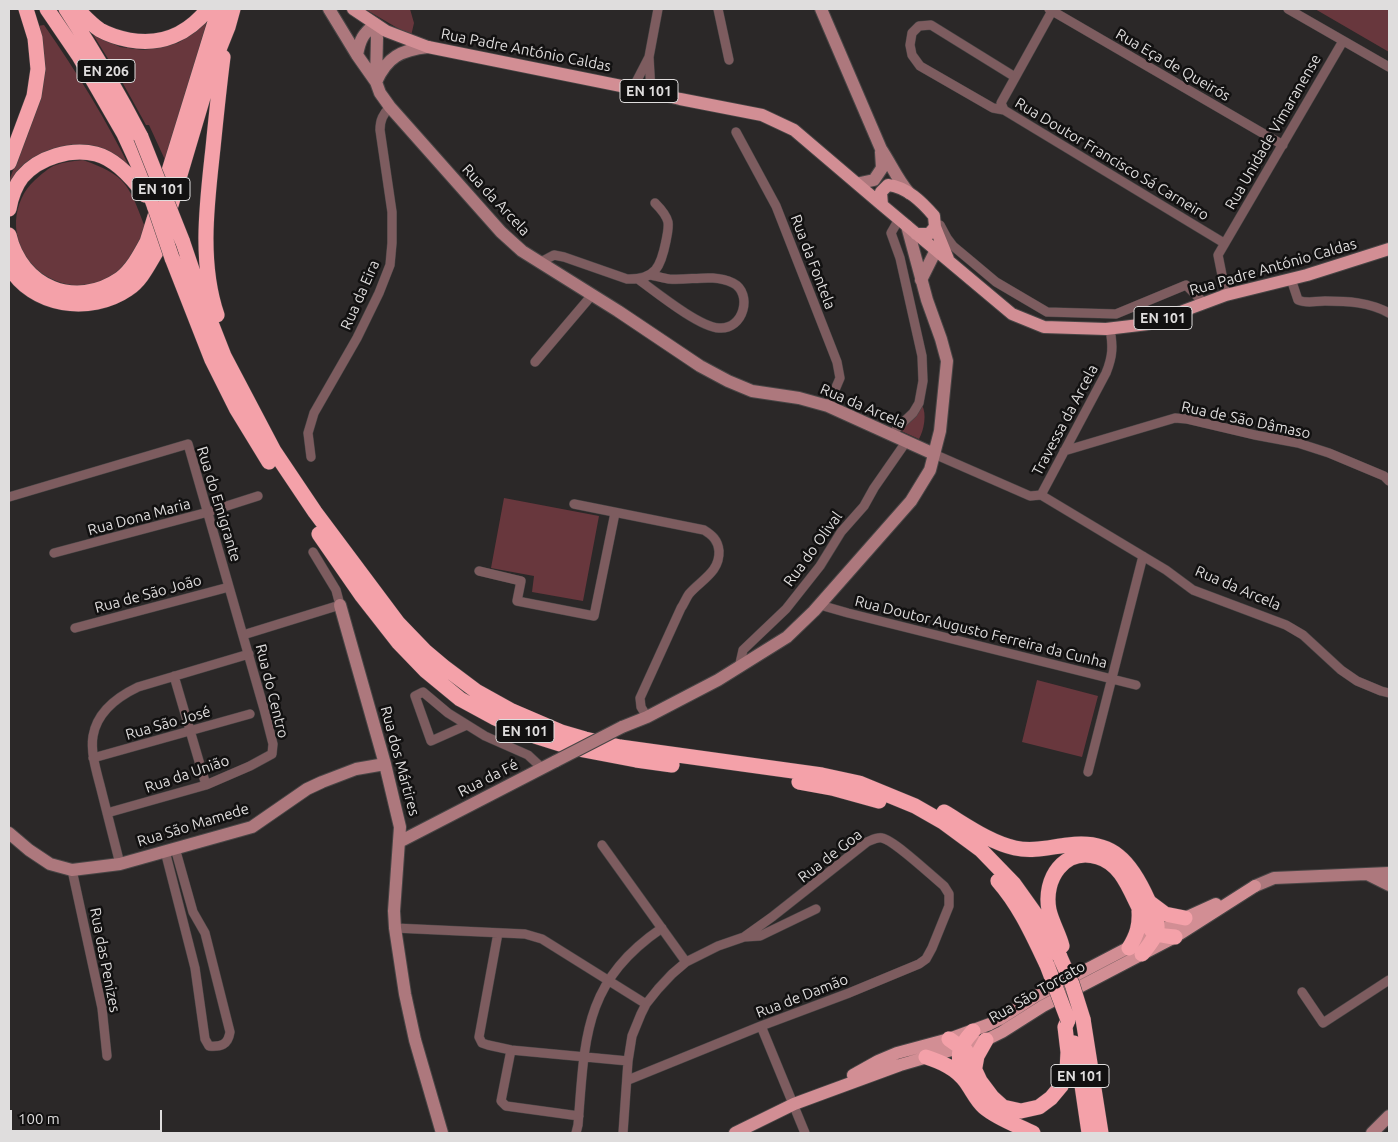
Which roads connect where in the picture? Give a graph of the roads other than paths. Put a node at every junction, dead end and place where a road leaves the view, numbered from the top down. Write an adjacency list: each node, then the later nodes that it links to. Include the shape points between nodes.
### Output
1 (26, 9): 33 (highway, via 36,38 38,69 34,96)
2 (47, 9): 35 (highway, EN 206, via 124,134)
3 (66, 9): 30 (highway, EN 206, via 94,50)
4 (77, 9): 5 (highway, via 101,30 118,38 152,42 186,30)
5 (208, 9)
6 (219, 9): 44 (highway, via 147,242 134,265 121,278 102,288 85,293 66,292 48,287 31,276 20,262)
7 (233, 9): 16 (highway)
8 (329, 9): 19 (street, Rua da Arcela)
9 (353, 9): 15 (main road, EN 101)
10 (658, 9): 20 (street)
11 (718, 9): 21 (street)
12 (821, 9): 32 (street)
13 (1288, 9): 17 (street)
14 (1051, 10): 23 (street, Rua Doutor Francisco Sá Carneiro); 31 (street, Rua Eça de Queirós)
15 (375, 24): 18 (main road, Rua Padre António Caldas / EN 101); 19 (street, via 365,32); 24 (street)
16 (228, 27): 49 (highway, via 212,67 158,249 144,274 109,300 65,304 43,297 24,284); 59 (highway, via 207,203 206,249 213,302 228,347)
17 (1344, 40): 22 (street); 31 (street, Rua Unidade Vimaranense)
18 (428, 47): 24 (street, via 401,52 390,60); 25 (main road, Rua Padre António Caldas / EN 101)
19 (357, 55): 24 (street, Rua da Arcela)
20 (649, 57): 25 (street); 26 (street)
21 (728, 60)
22 (1389, 67)
23 (1015, 77): 28 (street, Rua Doutor Francisco Sá Carneiro, via 1001,103); 28 (street, via 931,26 919,26 912,34 912,55 920,66 993,108)
24 (376, 82): 27 (street, Rua da Arcela)
25 (632, 88): 26 (main road, Rua Padre António Caldas / EN 101)
26 (651, 92): 36 (main road, Rua Padre António Caldas / EN 101, via 762,115 794,130)
27 (390, 107): 48 (street, Rua da Arcela, via 500,232); 66 (street, Rua da Eira, via 380,122 392,212 390,265 357,338 314,412 308,433)
28 (1004, 110): 45 (street, Rua Doutor Francisco Sá Carneiro)
29 (736, 132): 61 (street, Rua da Fontela, via 776,206 837,362 840,378)
30 (141, 137): 59 (highway, EN 101, bridge)
31 (1283, 145): 45 (street, Rua Unidade Vimaranense)
32 (880, 150): 34 (street); 38 (street)
33 (9, 163)
34 (882, 168): 36 (street, via 874,180); 37 (street)
35 (138, 177): 41 (highway, via 96,154 74,152 55,156 36,164 22,178); 122 (highway, EN 101, bridge, via 154,208 212,360 236,408 264,455 362,596 426,671 460,699 495,718 573,748 832,788 913,815 976,857 1006,891)
36 (855, 181): 37 (main road); 40 (main road, Rua Padre António Caldas / EN 101)
37 (887, 186): 38 (main road, via 898,186); 40 (main road, via 881,192)
38 (909, 193): 42 (main road)
39 (655, 203): 50 (street, via 663,211 668,229 659,267)
40 (882, 205): 43 (main road, Rua Padre António Caldas / EN 101)
41 (9, 209)
42 (935, 222): 43 (main road, via 929,234); 46 (main road); 56 (street, via 970,261 996,282 1047,312 1116,314 1186,285)
43 (907, 226): 46 (main road, Rua Padre António Caldas / EN 101); 53 (street, Rua da Fé); 62 (street, via 891,233 900,258 922,356 923,380 919,403 913,414)
44 (9, 235)
45 (1224, 243): 55 (street, Rua Unidade Vimaranense, via 1218,254)
46 (938, 246): 53 (street); 58 (main road, Rua Padre António Caldas / EN 101, via 949,261 1012,314 1044,327)
47 (1389, 249): 52 (main road, Rua Padre António Caldas / EN 101)
48 (539, 263): 51 (street, via 554,256 564,256 627,279); 54 (street, Rua da Arcela)
49 (9, 266)
50 (650, 275): 51 (street); 51 (street, via 669,279 721,279 732,283 740,288 743,314 732,326 711,327)
51 (638, 279)
52 (1292, 279): 55 (main road, Rua Padre António Caldas / EN 101); 57 (street, via 1298,300 1304,303 1350,301)
53 (921, 280): 65 (street, Rua da Fé, via 947,361 940,431)
54 (592, 295): 60 (street); 61 (street, Rua da Arcela, via 728,381 752,392 799,398)
55 (1226, 295): 56 (main road, Rua Padre António Caldas / EN 101)
56 (1204, 302): 58 (main road, Rua Padre António Caldas / EN 101, via 1148,324)
57 (1389, 313)
58 (1110, 329): 64 (street, Travessa da Arcela, via 1112,360)
59 (224, 356): 98 (highway, EN 101, via 274,451 315,512 398,623 425,651 461,680 512,711 585,739 620,747)
60 (535, 362)
61 (828, 406): 62 (street, Rua da Arcela)
62 (892, 435): 63 (street, Rua da Arcela)
63 (906, 442): 65 (street, Rua da Arcela); 84 (street, Rua do Olival, via 820,566 786,609 743,650)
64 (1064, 451): 67 (street, Rua de São Dâmaso, via 1175,418 1187,419 1298,443 1384,476); 68 (street, Travessa da Arcela)
65 (934, 454): 68 (street, Rua da Arcela, via 1030,496); 80 (street, Rua da Fé, via 930,470 912,501)
66 (311, 457)
67 (1389, 481)
68 (1041, 495): 76 (street, Rua da Arcela)
69 (258, 496): 72 (street, Rua Dona Maria)
70 (9, 497): 72 (street, Rua do Emigrante, via 188,444)
71 (574, 504): 73 (street)
72 (208, 512): 75 (street, Rua Dona Maria); 78 (street, Rua do Emigrante)
73 (614, 513): 77 (street, via 594,616 517,601 521,581); 90 (street, via 704,530 718,544 717,565 681,608 640,698)
74 (312, 552): 79 (street, Rua dos Mártires, via 336,590)
75 (54, 554)
76 (1143, 556): 86 (street); 88 (street, Rua da Arcela, via 1193,590 1286,625 1303,635 1357,681)
77 (479, 572)
78 (229, 587): 81 (street, Rua de São João); 82 (street, Rua do Emigrante)
79 (340, 605): 82 (street); 95 (street, Rua dos Mártires)
80 (820, 605): 84 (street, Rua da Fé, via 787,637); 86 (street, Rua Doutor Augusto Ferreira da Cunha)
81 (75, 628)
82 (243, 635): 83 (street, Rua do Centro)
83 (249, 654): 85 (street); 93 (street, Rua do Centro, via 273,744)
84 (739, 668): 90 (street, Rua da Fé)
85 (174, 676): 92 (street); 94 (street, via 138,687 110,705 101,716 93,736)
86 (1112, 679): 87 (street, Rua Doutor Augusto Ferreira da Cunha); 97 (street)
87 (1136, 685)
88 (1389, 692)
89 (250, 714): 92 (street, Rua São José)
90 (647, 717): 96 (street, Rua da Fé, bridge)
91 (467, 725): 91 (street, via 423,692 415,696 431,741); 96 (street, via 528,756)
92 (190, 731): 94 (street, Rua São José); 99 (street)
93 (272, 754): 99 (street, Rua da União)
94 (93, 758): 100 (street)
95 (385, 764): 102 (street, Rua dos Mártires, via 400,827); 104 (street, Rua São Mamede, via 356,769 322,782 252,827)
96 (542, 768): 102 (street, Rua da Fé)
97 (1088, 772)
98 (822, 775): 112 (highway, via 848,776 883,784 917,797 982,834 1015,848 1086,844 1106,849 1118,855 1140,883); 122 (highway, EN 101, via 859,783 915,806 981,850 1014,884 1039,920)
99 (206, 786): 100 (street, Rua da União)
100 (107, 814): 105 (street)
101 (9, 833): 106 (street, Rua São Mamede, via 50,864)
102 (399, 842): 115 (street, Rua dos Mártires)
103 (602, 845): 116 (street)
104 (170, 850): 104 (street, via 195,968 205,1039 209,1046 216,1047 229,1040 230,1032 205,933 193,912); 105 (street, Rua São Mamede)
105 (120, 864): 106 (street, Rua São Mamede)
106 (72, 870): 133 (street, Rua das Penizes, via 102,1008)
107 (1389, 872): 108 (street, Rua São Torcato)
108 (1367, 874): 109 (street); 110 (street, Rua São Torcato, via 1274,878)
109 (1389, 885)
110 (1255, 886): 114 (main road, Rua São Torcato); 120 (main road, Rua São Torcato)
111 (950, 901): 119 (street, Rua de Goa, via 944,886 893,843 875,838); 129 (street, Rua de Damão, via 932,948 919,964)
112 (1144, 906): 114 (highway); 118 (highway, via 1158,924); 121 (highway); 122 (highway, via 1112,864 1082,855 1070,858 1055,873 1049,891 1049,910 1062,945)
113 (816, 909): 119 (street, Rua de Goa, via 760,936)
114 (1185, 918): 118 (main road, Rua São Torcato)
115 (395, 928): 117 (street); 144 (street, Rua dos Mártires, via 415,1040)
116 (662, 928): 123 (street); 124 (street, via 637,947)
117 (498, 933): 124 (street, via 525,934 542,939); 132 (street, via 479,1037 482,1043)
118 (1157, 934): 120 (highway); 121 (highway, via 1153,941)
119 (744, 937): 123 (street, Rua de Goa)
120 (1175, 937): 121 (main road, Rua São Torcato)
121 (1135, 951): 130 (main road, Rua São Torcato, via 1002,1032)
122 (1054, 961): 128 (highway, EN 101, bridge); 151 (highway, EN 101, bridge, via 1072,984 1083,1019)
123 (686, 962): 127 (street, Rua de Goa)
124 (608, 980): 127 (street); 134 (street, via 597,1002)
125 (1389, 980): 126 (street, via 1323,1023)
126 (1302, 992)
127 (646, 1004): 136 (street, Rua de Goa, via 632,1036)
128 (1068, 1020): 137 (highway, via 1064,1026 1067,1070 1061,1086 1039,1107 1021,1111 1003,1107 980,1082); 150 (highway, EN 101, via 1077,1052)
129 (761, 1026): 139 (street, Rua de Damão); 141 (street)
130 (980, 1035): 131 (highway); 137 (highway)
131 (955, 1043): 135 (main road); 137 (highway, via 966,1051); 138 (highway); 140 (main road, via 896,1053)
132 (511, 1050): 134 (street); 142 (street, via 501,1101 506,1106)
133 (107, 1056)
134 (584, 1056): 136 (street); 142 (street)
135 (926, 1057): 138 (highway, via 946,1064); 140 (main road)
136 (628, 1061): 139 (street, Rua de Goa)
137 (975, 1067)
138 (964, 1079): 149 (highway, via 985,1108)
139 (628, 1080): 146 (street, Rua de Goa)
140 (821, 1094): 141 (main road)
141 (794, 1104): 147 (main road); 148 (street)
142 (579, 1116): 145 (street)
143 (1389, 1116): 152 (street)
144 (442, 1133)
145 (576, 1133)
146 (623, 1133)
147 (735, 1133)
148 (805, 1133)
149 (1033, 1133)
150 (1089, 1133)
151 (1101, 1133)
152 (1372, 1133)

